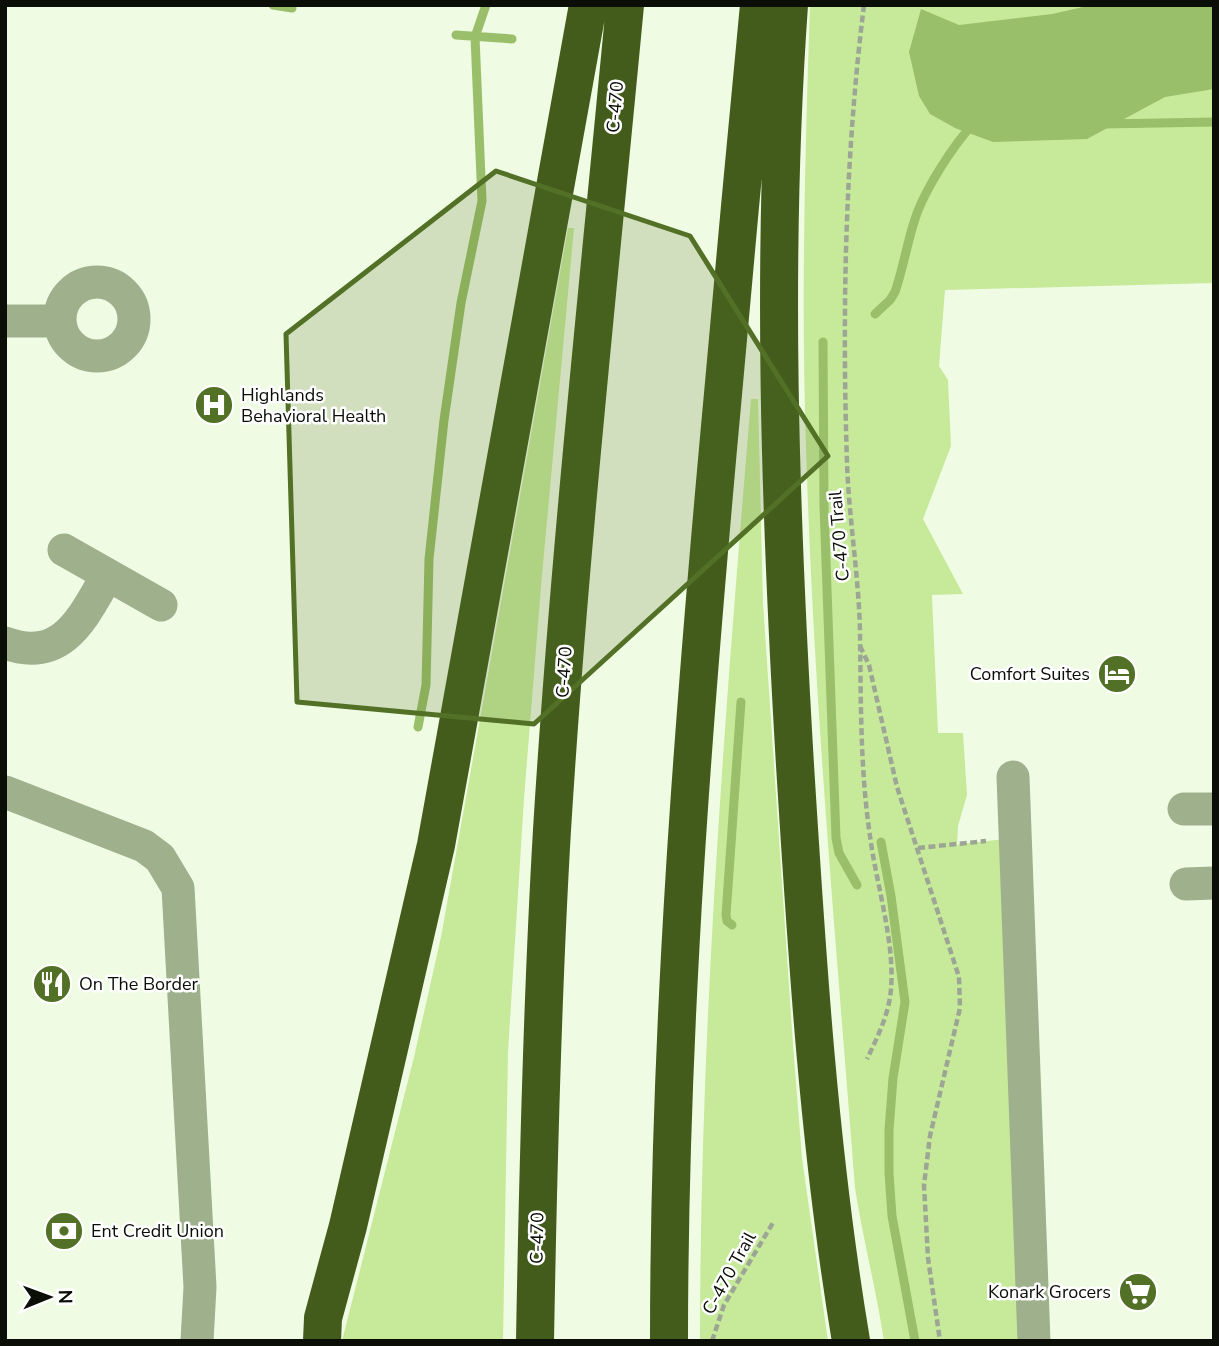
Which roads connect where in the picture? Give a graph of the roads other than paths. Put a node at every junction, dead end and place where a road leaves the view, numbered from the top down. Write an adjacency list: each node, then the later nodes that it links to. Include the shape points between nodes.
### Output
1 (588, 5): 13 (highway, via 436,845 348,1226)
2 (625, 5): 15 (highway, C-470, via 552,830)
3 (759, 5): 16 (highway, via 690,777 674,1082)
4 (789, 5): 17 (highway, via 778,201 785,581 818,1088)
5 (5, 321): 6 (lane)
6 (60, 321)
7 (64, 550): 8 (lane)
8 (107, 576): 9 (lane); 10 (lane, via 65,638 51,646 29,649)
9 (161, 605)
10 (5, 643)
11 (1013, 777): 18 (lane)
12 (5, 792): 14 (lane, via 144,846 160,858 178,888 200,1287)
13 (318, 1333)
14 (197, 1341)
15 (535, 1341)
16 (669, 1341)
17 (851, 1341)
18 (1034, 1341)

